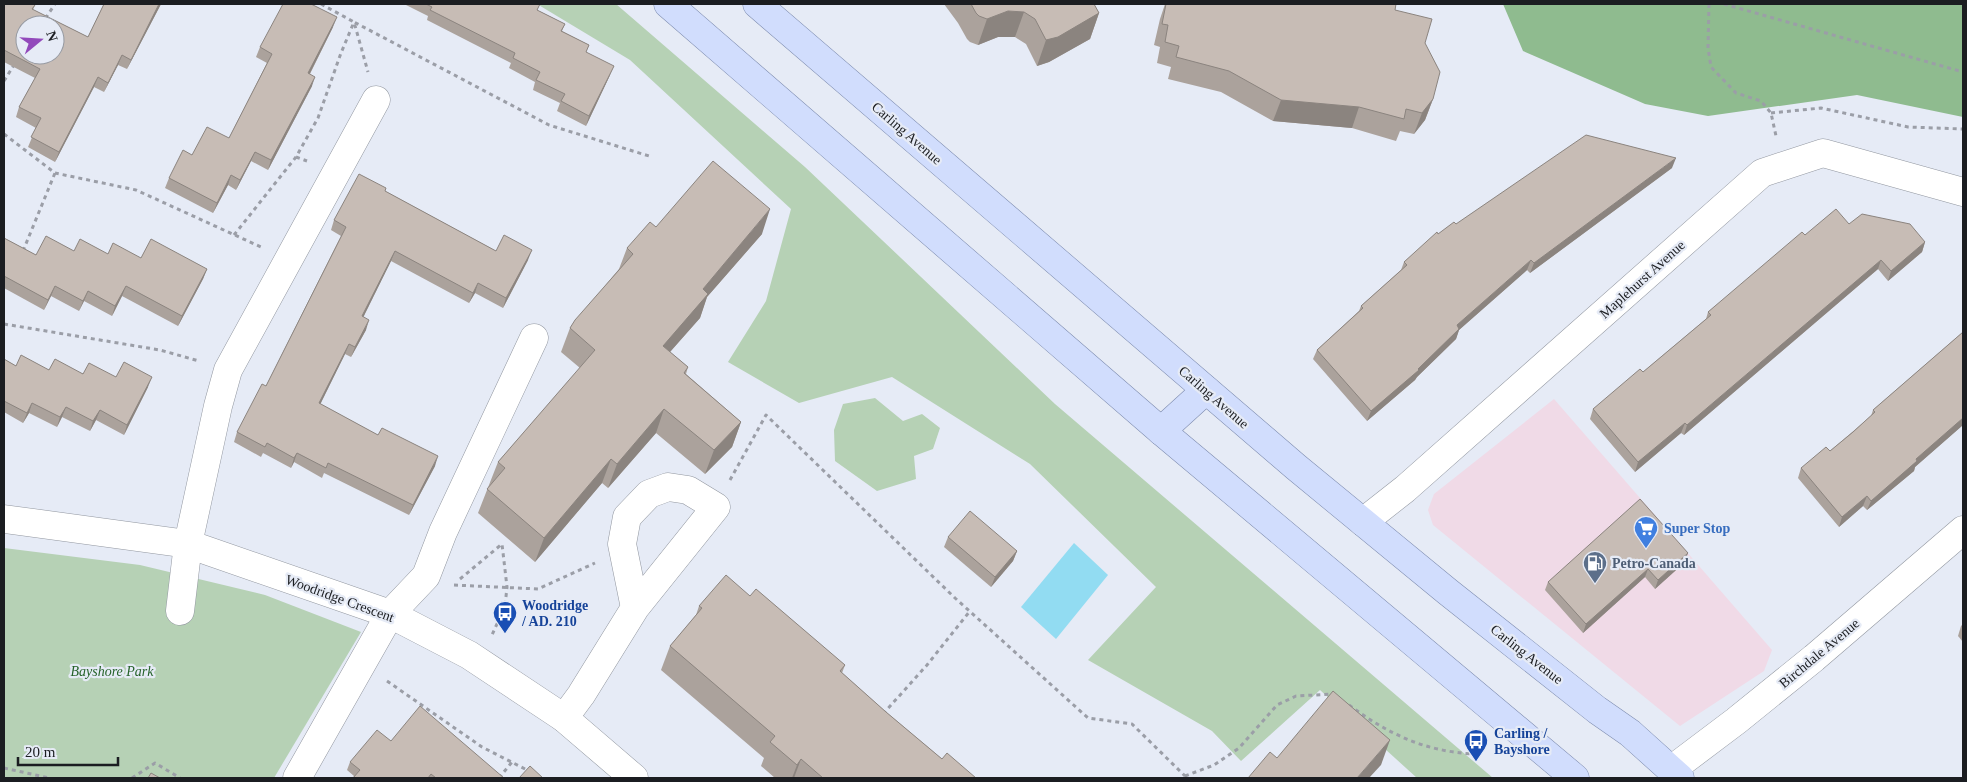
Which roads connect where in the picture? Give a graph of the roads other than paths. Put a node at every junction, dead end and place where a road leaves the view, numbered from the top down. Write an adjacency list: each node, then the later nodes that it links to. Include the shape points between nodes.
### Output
1 (668, 4): 7 (main road)
2 (757, 4): 6 (main road, Carling Avenue)
3 (376, 100): 11 (street, via 228,370)
4 (1963, 192): 9 (street, Maplehurst Avenue, via 1824,153 1762,172)
5 (534, 338): 14 (street, via 443,532 426,576)
6 (1206, 390): 7 (main road); 9 (main road, Carling Avenue)
7 (1161, 431): 19 (main road)
8 (4, 519): 11 (street, Woodridge Crescent)
9 (1363, 522): 16 (main road, Carling Avenue, via 1630,733)
10 (1963, 530): 16 (street, Birchdale Avenue)
11 (188, 544): 13 (street); 14 (street, Woodridge Crescent)
12 (635, 608): 12 (street, via 716,507 688,490 668,487 649,494 627,516 622,544); 15 (street)
13 (180, 612)
14 (390, 614): 15 (street, Woodridge Crescent, via 469,655); 17 (street)
15 (564, 718): 18 (street, Woodridge Crescent)
16 (1670, 776)
17 (297, 778)
18 (634, 778)
19 (1575, 778)

